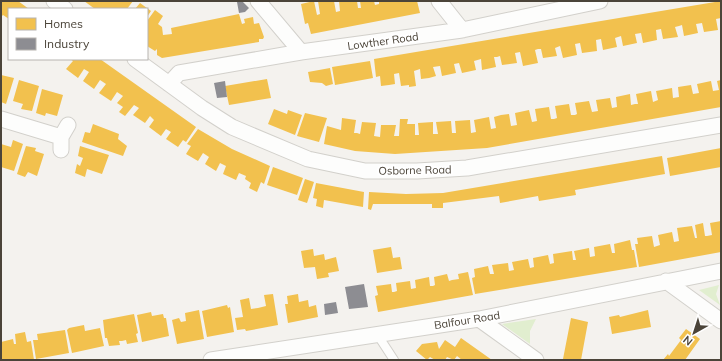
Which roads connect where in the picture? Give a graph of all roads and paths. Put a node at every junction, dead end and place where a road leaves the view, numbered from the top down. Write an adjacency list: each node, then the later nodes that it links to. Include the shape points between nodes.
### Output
1 (54, 1): 5 (street)
2 (258, 1): 7 (street)
3 (438, 1): 6 (street)
4 (600, 1): 6 (street, Lowther Road)
5 (64, 8)
6 (462, 30): 7 (street, Lowther Road)
7 (301, 52): 9 (street, Lowther Road, via 179,73)
8 (136, 60): 9 (street, Osborne Road)
9 (169, 84): 11 (street, Osborne Road, via 216,118 264,142 308,159 365,171 467,168)
10 (1, 119): 12 (street)
11 (721, 125)
12 (63, 137)
13 (721, 271): 14 (street, Balfour Road)
14 (666, 281): 15 (street, Balfour Road); 16 (street)
15 (479, 319): 17 (street, Balfour Road); 20 (street)
16 (721, 321)
17 (377, 334): 18 (street, Balfour Road); 19 (lane)
18 (211, 360)
19 (394, 360)
20 (536, 360)

